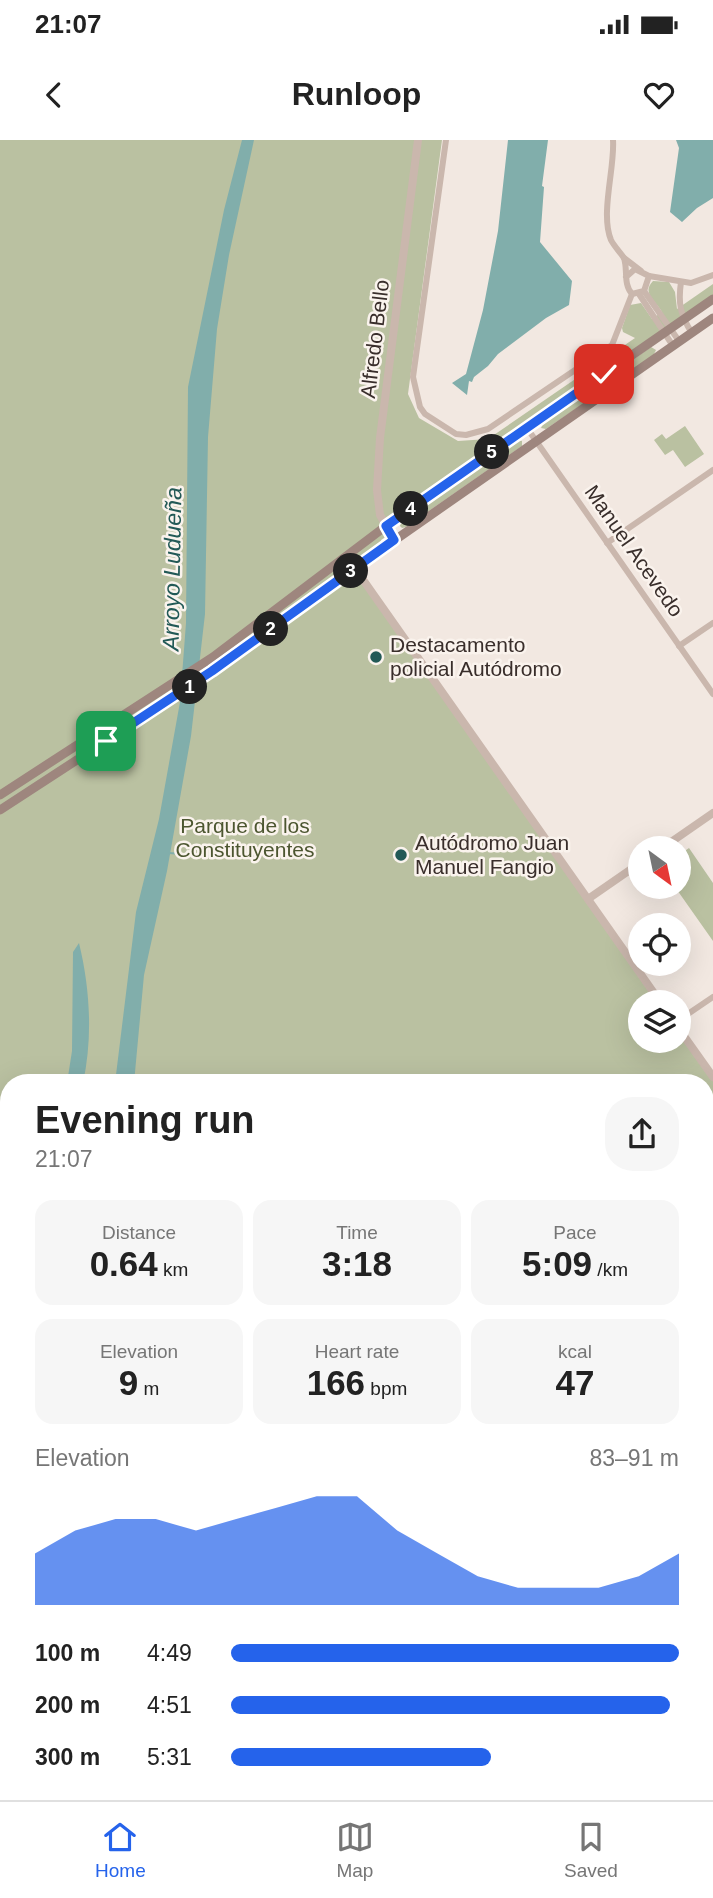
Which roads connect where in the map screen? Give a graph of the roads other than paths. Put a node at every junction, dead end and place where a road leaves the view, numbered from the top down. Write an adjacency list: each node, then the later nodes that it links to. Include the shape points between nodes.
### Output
1 (418, 140): 20 (street, Alfredo Bello, via 380,438 377,489)
2 (446, 140): 10 (street, via 413,377 425,414 466,435 496,426 612,345)
3 (613, 140): 4 (street, via 609,234)
4 (624, 258): 5 (street); 8 (street)
5 (640, 271): 7 (street); 8 (street, via 631,271)
6 (713, 275): 9 (street)
7 (649, 276): 9 (street); 10 (street)
8 (626, 277): 10 (street, via 627,285)
9 (681, 282): 13 (street, via 678,298)
10 (638, 293): 14 (street)
11 (713, 299): 13 (main road)
12 (713, 318): 15 (main road)
13 (683, 319): 14 (main road); 15 (street)
14 (667, 330): 16 (street); 17 (main road)
15 (692, 332): 16 (main road)
16 (676, 344): 18 (main road)
17 (527, 428): 18 (street, Manuel Acevedo); 20 (main road)
18 (536, 441): 21 (main road); 22 (street, Manuel Acevedo)
19 (713, 470): 22 (street)
20 (386, 526): 21 (street, Alfredo Bello); 23 (main road)
21 (394, 540): 24 (main road)
22 (607, 543): 26 (street, Manuel Acevedo)
23 (341, 559): 24 (street); 28 (main road, via 213,657)
24 (352, 570): 29 (main road, via 167,702); 33 (street)
25 (713, 623): 26 (street)
26 (679, 646): 27 (street, Manuel Acevedo)
27 (713, 694)
28 (0, 795)
29 (0, 810)
30 (713, 813): 31 (street)
31 (680, 836)
32 (628, 871): 33 (street)
33 (588, 899): 34 (street)
34 (652, 990)
35 (713, 997): 36 (street)
36 (691, 1012)
37 (691, 1046): 38 (street)
38 (711, 1074)

